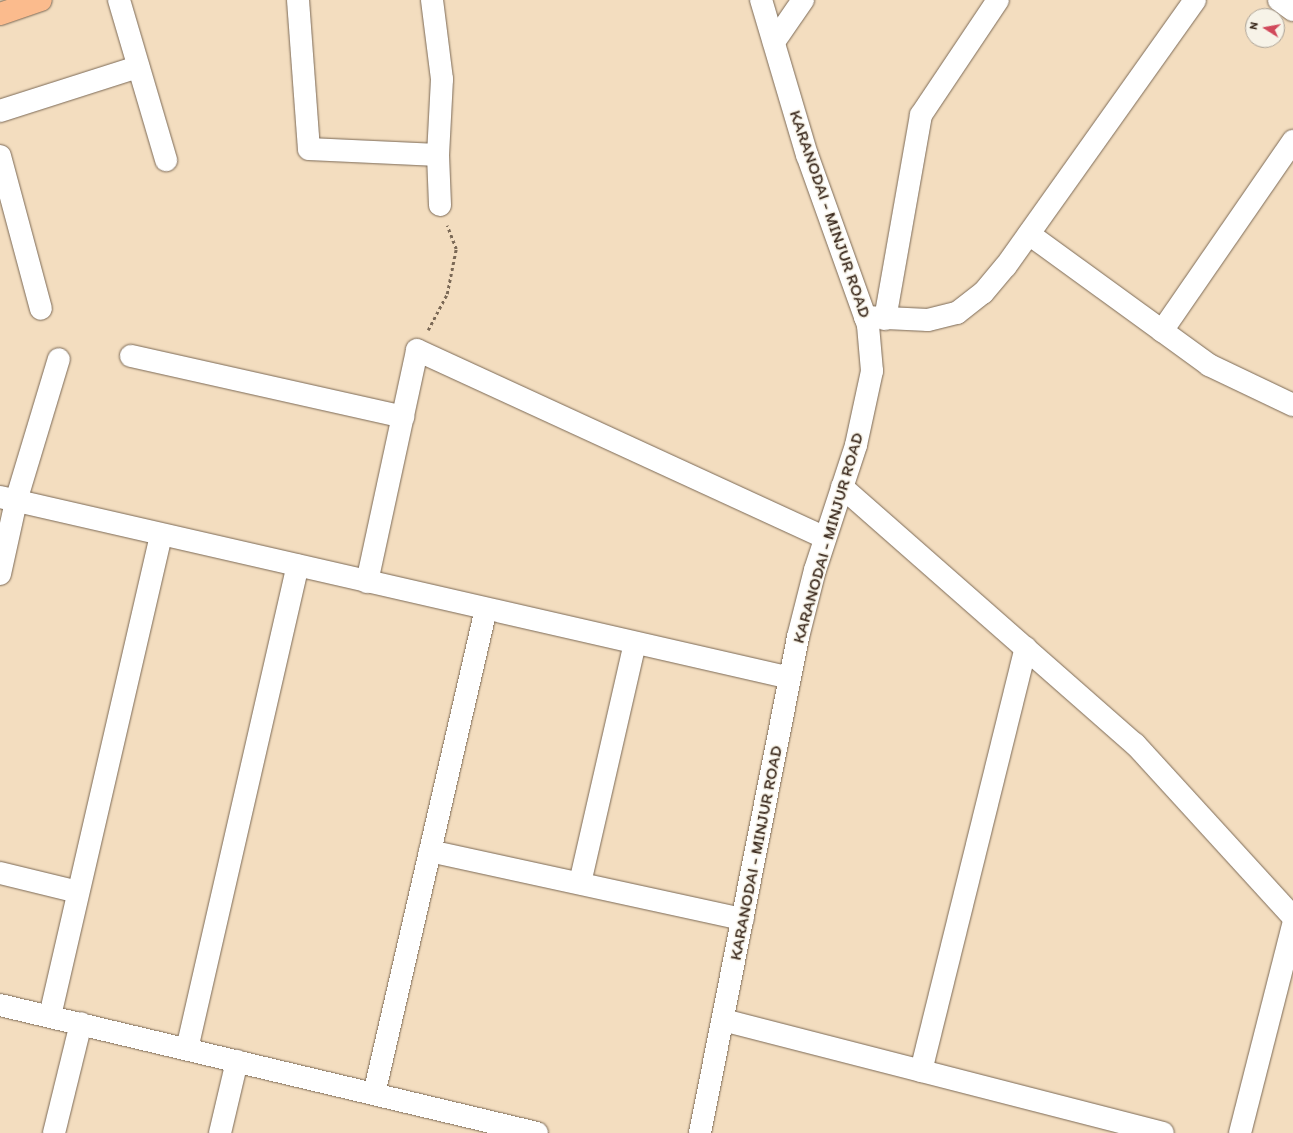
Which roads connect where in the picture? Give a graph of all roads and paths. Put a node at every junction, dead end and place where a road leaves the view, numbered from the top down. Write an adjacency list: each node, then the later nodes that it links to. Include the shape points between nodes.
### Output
1 (41, 0): 11 (main road)
2 (119, 0): 13 (street)
3 (298, 0): 16 (street, via 309,149)
4 (432, 0): 16 (street, via 442,79)
5 (761, 0): 12 (street, KARANODAI - MINJUR ROAD)
6 (803, 0): 12 (street)
7 (998, 0): 22 (street, via 921,115)
8 (1195, 0): 20 (street)
9 (1279, 0): 10 (street)
10 (1293, 10)
11 (0, 14)
12 (774, 42): 22 (street, KARANODAI - MINJUR ROAD, via 807,155)
13 (138, 67): 14 (street); 18 (street)
14 (0, 111)
15 (1293, 141): 23 (street)
16 (438, 155): 19 (street)
17 (0, 156): 21 (street)
18 (166, 160)
19 (440, 205): 24 (path, via 456,250 447,294)
20 (1029, 234): 22 (street, via 982,293 957,313 928,320); 23 (street)
21 (41, 309)
22 (875, 318): 29 (street, KARANODAI - MINJUR ROAD, via 872,371)
23 (1162, 331): 27 (street, via 1230,377)
24 (417, 350): 28 (street); 32 (street)
25 (131, 356): 28 (street)
26 (59, 359): 30 (street)
27 (1293, 405)
28 (403, 417): 35 (street)
29 (842, 487): 32 (street, KARANODAI - MINJUR ROAD); 38 (street)
30 (8, 499): 31 (street); 34 (street)
31 (161, 534): 33 (street); 43 (street)
32 (825, 538): 39 (street, KARANODAI - MINJUR ROAD)
33 (298, 566): 35 (street); 51 (street)
34 (0, 574)
35 (367, 582): 36 (street)
36 (486, 609): 37 (street); 40 (street)
37 (635, 643): 39 (street); 42 (street)
38 (1026, 648): 44 (street, via 1135,744); 53 (street)
39 (790, 678): 45 (street, KARANODAI - MINJUR ROAD)
40 (430, 851): 42 (street); 54 (street)
41 (0, 874): 43 (street)
42 (580, 883): 45 (street)
43 (78, 892): 48 (street)
44 (1293, 917)
45 (743, 919): 49 (street, KARANODAI - MINJUR ROAD)
46 (1293, 925): 60 (street)
47 (0, 1005): 48 (street)
48 (50, 1016): 50 (street)
49 (723, 1020): 53 (street); 58 (street, KARANODAI - MINJUR ROAD)
50 (81, 1023): 51 (street); 56 (street)
51 (187, 1049): 52 (street)
52 (237, 1061): 54 (street); 57 (street)
53 (921, 1071): 59 (street)
54 (374, 1094): 55 (street)
55 (529, 1132)
56 (54, 1133)
57 (220, 1133)
58 (700, 1133)
59 (1163, 1133)
60 (1240, 1133)

